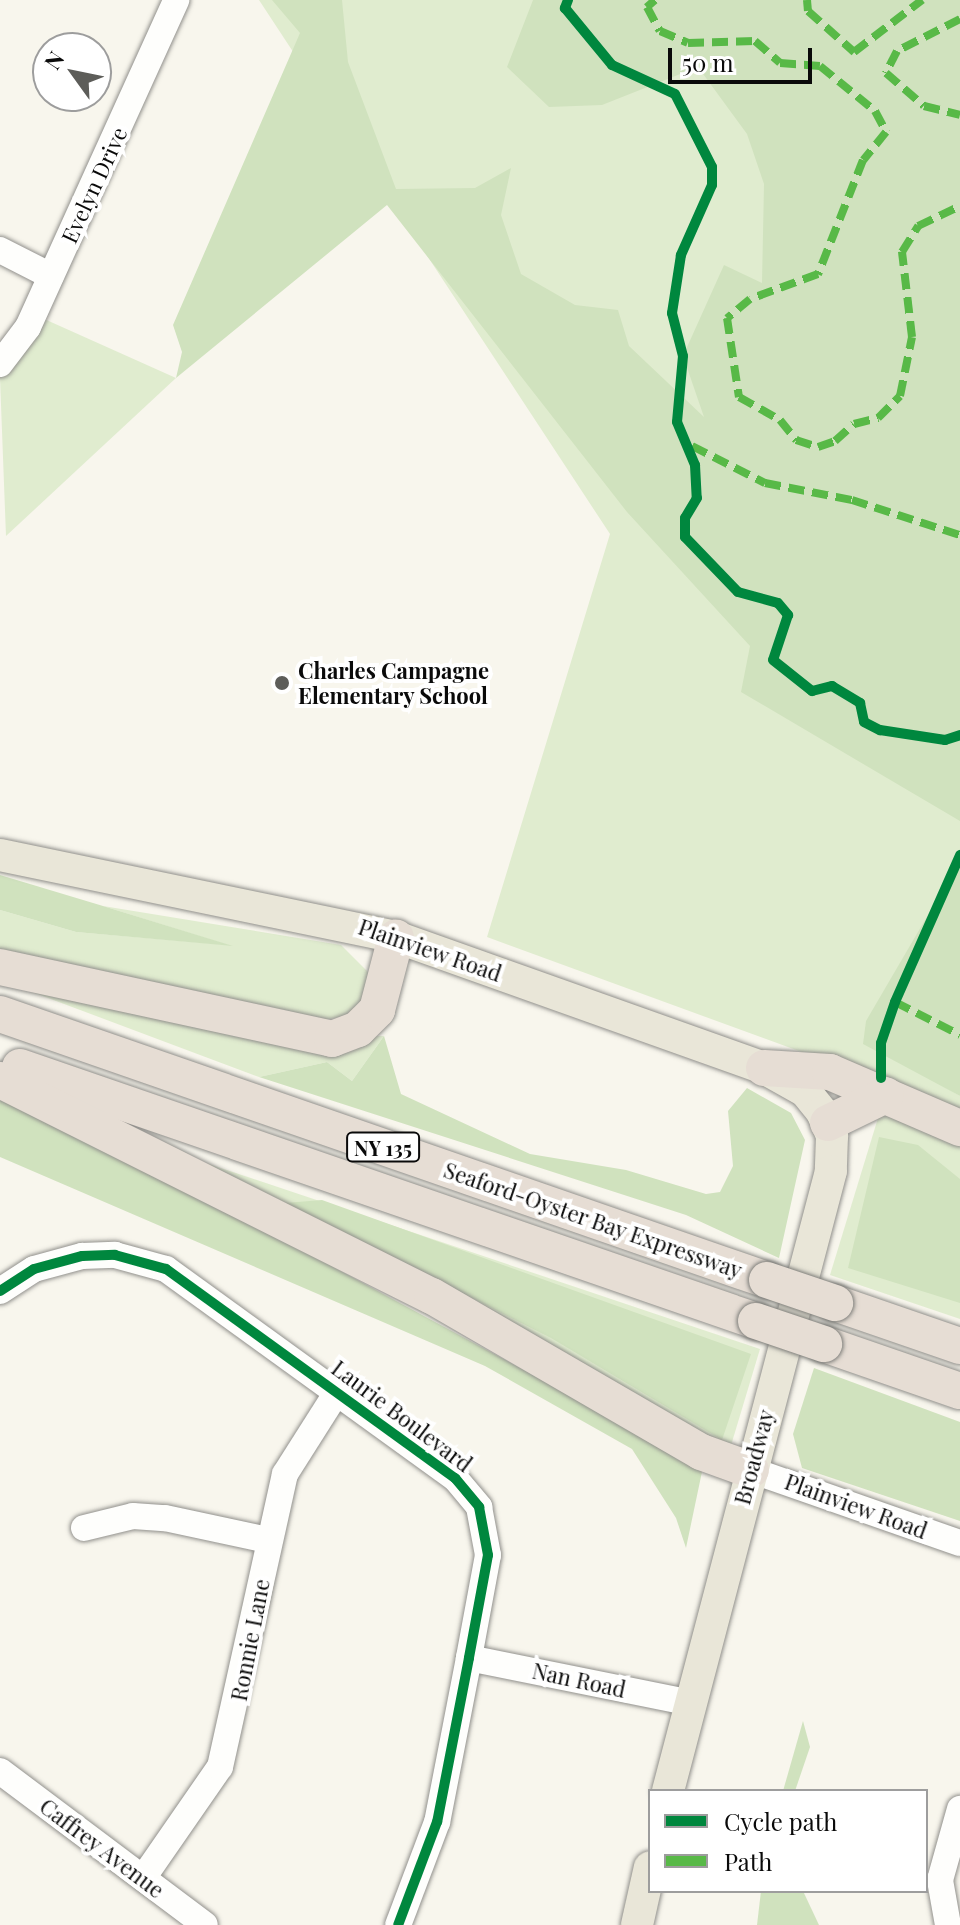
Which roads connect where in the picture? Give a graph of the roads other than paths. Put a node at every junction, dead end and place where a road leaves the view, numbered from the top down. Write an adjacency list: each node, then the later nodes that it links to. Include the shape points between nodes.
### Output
1 (176, 0): 3 (street, Evelyn Drive)
2 (0, 250): 3 (street)
3 (51, 276): 4 (street, Evelyn Drive)
4 (0, 364)
5 (0, 855): 6 (main road, Plainview Road)
6 (396, 937): 7 (highway, via 377,1010 358,1029 332,1039); 10 (main road, Plainview Road)
7 (0, 967)
8 (0, 1014): 16 (highway, Seaford-Oyster Bay Expressway / NY 135, bridge)
9 (0, 1060): 17 (highway, Seaford-Oyster Bay Expressway / NY 135, bridge)
10 (764, 1068): 12 (highway, via 830,1072); 13 (main road, Plainview Road, via 805,1091)
11 (0, 1080): 19 (highway, via 432,1296 701,1452)
12 (886, 1095): 13 (highway); 14 (highway)
13 (828, 1123): 19 (main road, Broadway, via 831,1171)
14 (960, 1128)
15 (0, 1291): 18 (street, Laurie Boulevard, via 34,1269 82,1256 146,1262 199,1290)
16 (960, 1346)
17 (960, 1391)
18 (337, 1392): 21 (street, Ronnie Lane, via 285,1474); 23 (street, Laurie Boulevard, via 455,1478 479,1507 488,1555)
19 (751, 1470): 22 (street, Plainview Road); 24 (main road, Broadway)
20 (84, 1528): 21 (street, via 133,1516 165,1518)
21 (268, 1540): 29 (street, Ronnie Lane, via 220,1767)
22 (960, 1543)
23 (469, 1658): 24 (street, Nan Road); 31 (street, Laurie Boulevard, via 437,1822)
24 (688, 1702): 26 (main road, Broadway)
25 (0, 1771): 29 (street, Caffrey Avenue)
26 (668, 1789)
27 (960, 1809): 33 (street, via 940,1880)
28 (648, 1876): 32 (main road)
29 (143, 1878): 30 (street, Caffrey Avenue)
30 (205, 1925)
31 (398, 1925)
32 (637, 1925)
33 (948, 1925)

